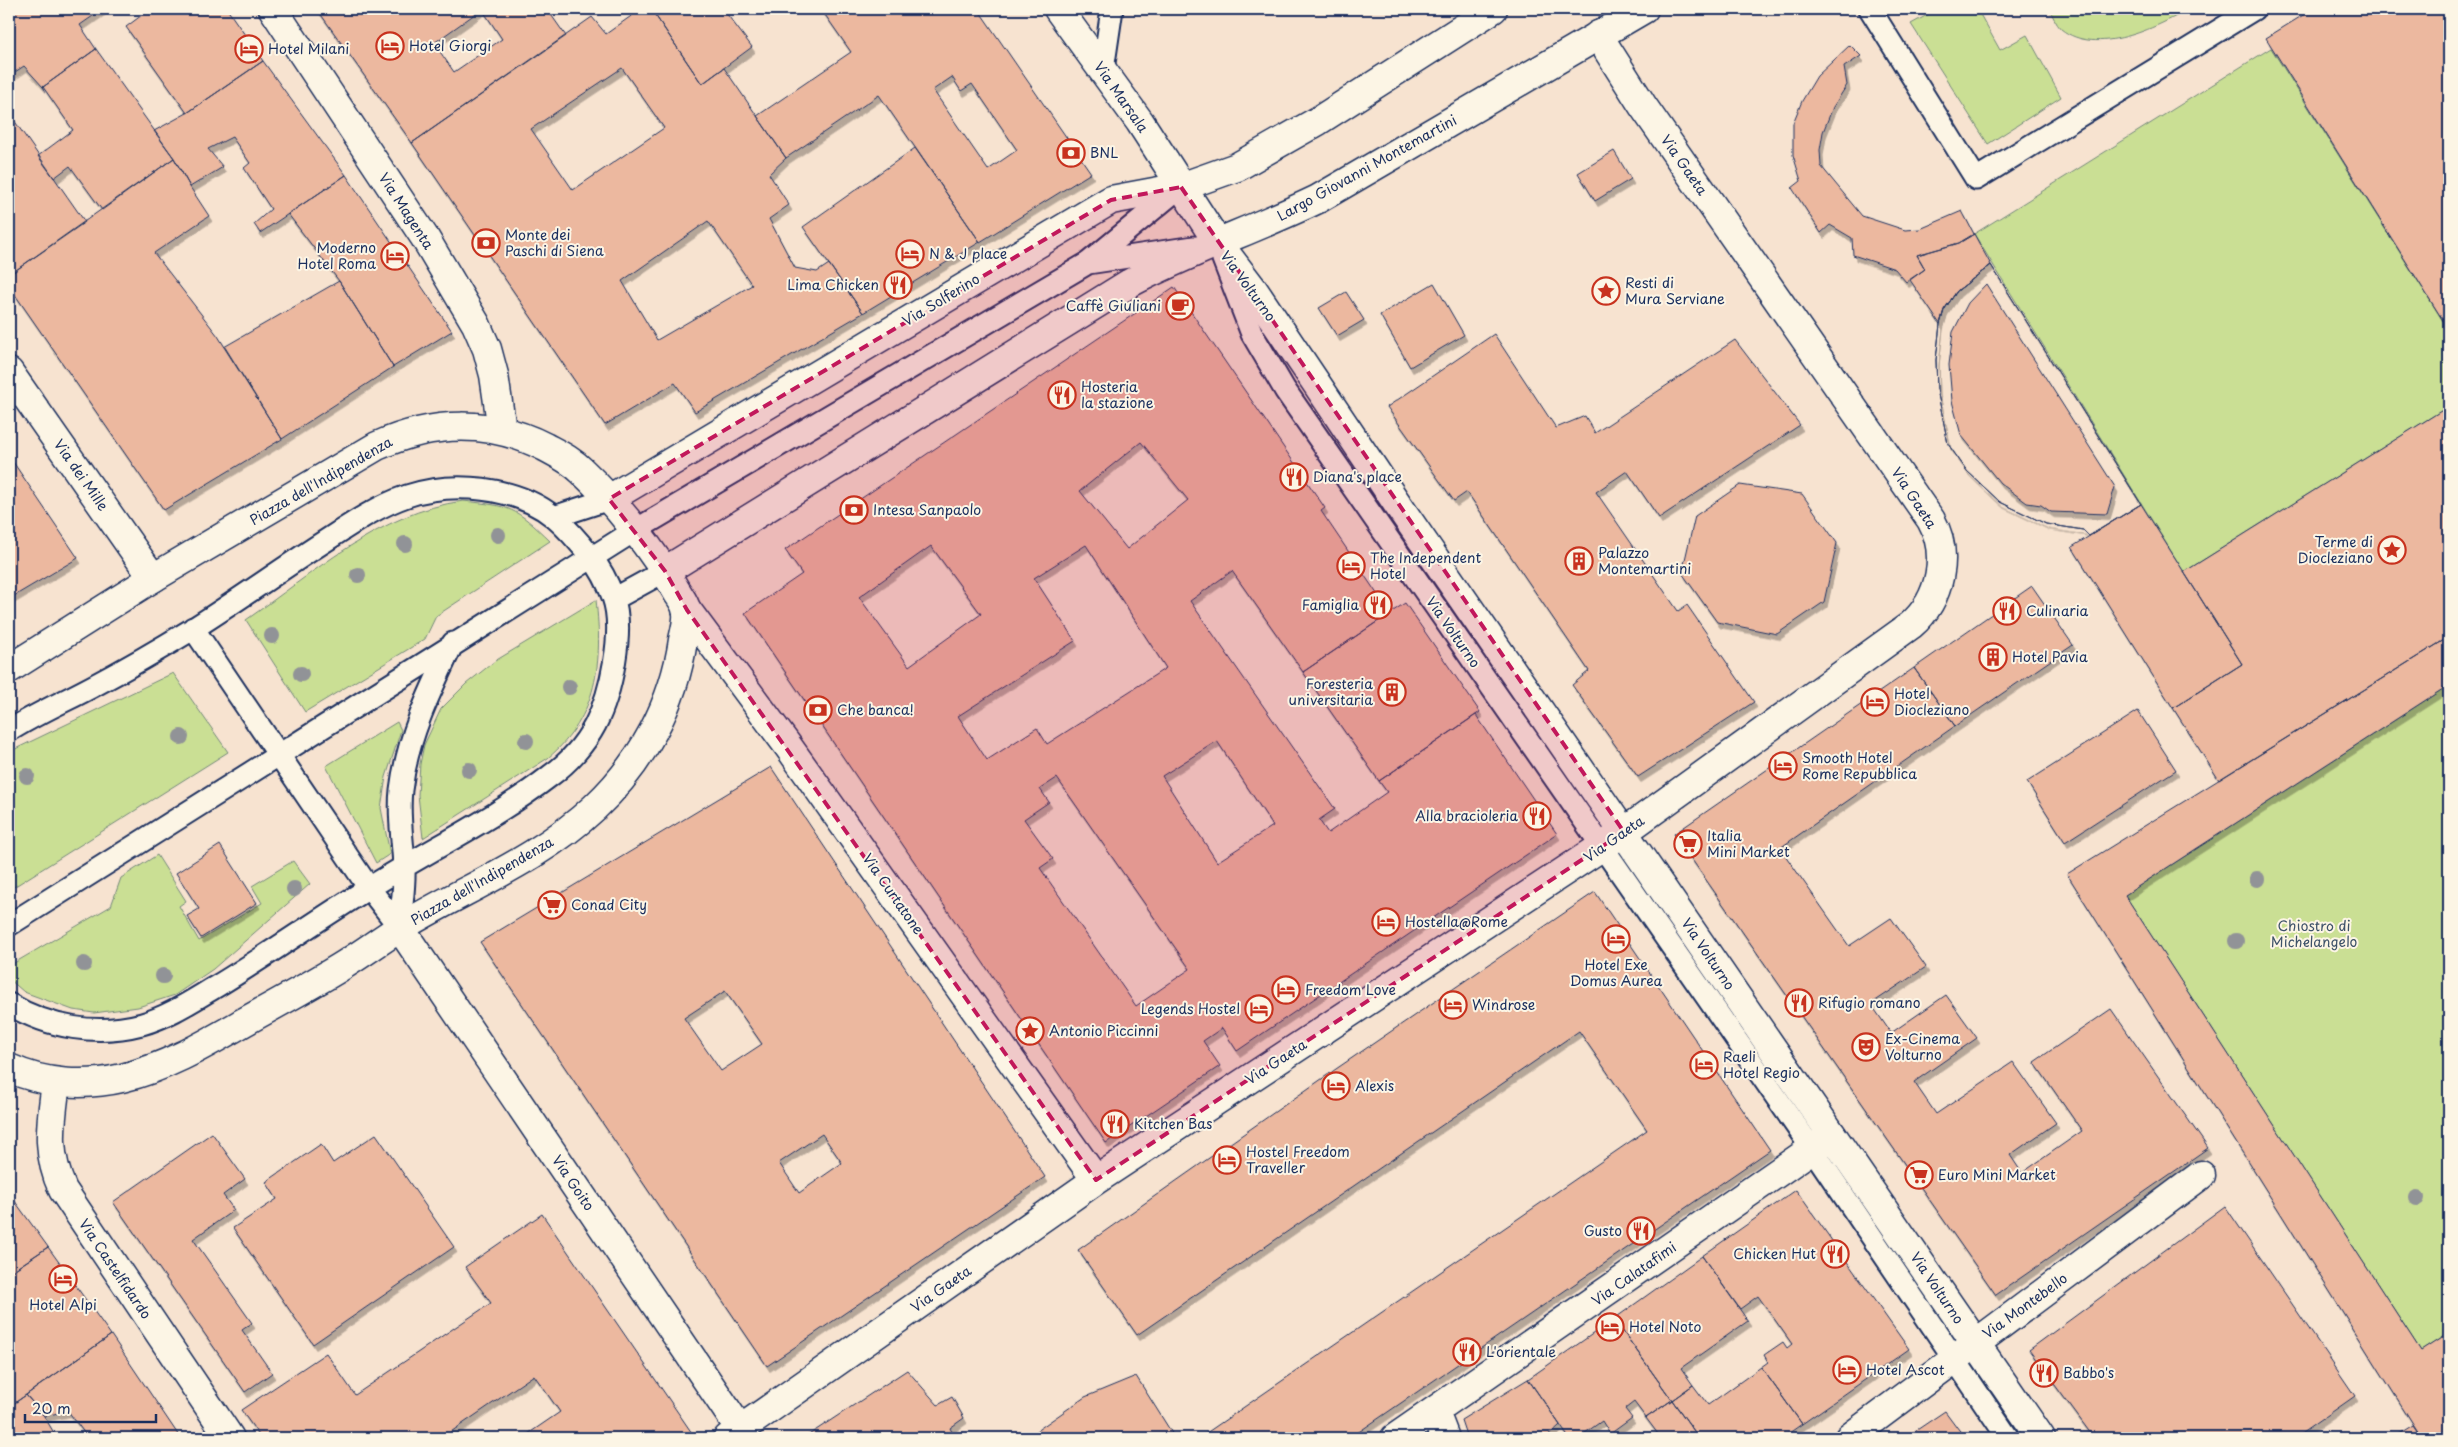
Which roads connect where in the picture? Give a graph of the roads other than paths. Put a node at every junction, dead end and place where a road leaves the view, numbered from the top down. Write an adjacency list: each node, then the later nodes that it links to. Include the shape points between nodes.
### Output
1 (273, 9): 14 (street, Via Magenta, via 425,238 476,324 493,370)
2 (1058, 9): 9 (street, Via Marsala)
3 (1112, 9): 9 (lane)
4 (1493, 9): 10 (street, via 1262,154 1237,168)
5 (1644, 9): 8 (street, Largo Giovanni Montemartini)
6 (1870, 9): 7 (lane, via 1976,180)
7 (2254, 9)
8 (1598, 35): 11 (street, Largo Giovanni Montemartini, via 1318,199); 28 (street, Via Gaeta, via 1643,106 1931,520 1941,552 1936,590 1920,618)
9 (1103, 70): 10 (street, Via Marsala)
10 (1181, 187): 11 (street); 12 (lane); 15 (street, Via Solferino, via 1111,200)
11 (1218, 243): 12 (lane); 19 (street, via 1130,283); 28 (street, Via Volturno, via 1299,356 1398,505)
12 (1088, 263): 17 (lane)
13 (9, 372): 20 (street, Via dei Mille)
14 (502, 430): 15 (street, Piazza dell'Indipendenza, via 565,457); 20 (street, Piazza dell'Indipendenza, via 476,426 438,428 386,442)
15 (609, 499): 16 (lane); 17 (street, Piazza dell'Indipendenza)
16 (554, 518): 18 (lane); 23 (lane, via 517,498 487,490 447,488 417,493 352,524)
17 (634, 531): 18 (lane); 19 (street, Piazza dell'Indipendenza)
18 (592, 558): 21 (lane); 24 (lane)
19 (666, 571): 21 (lane); 22 (street, Piazza dell'Indipendenza)
20 (153, 578): 25 (street, Piazza dell'Indipendenza)
21 (614, 599): 29 (lane, via 617,634 613,670 595,725 576,751 564,766 536,786)
22 (688, 610): 32 (street, Piazza dell'Indipendenza, via 670,695 650,739 626,773 594,808 558,837); 38 (street, Via Curtatone)
23 (193, 628): 26 (lane); 27 (lane, Piazza dell'Indipendenza)
24 (454, 643): 27 (lane); 29 (lane, via 428,695 406,758 400,818)
25 (9, 669)
26 (9, 731)
27 (278, 754): 30 (lane, Piazza dell'Indipendenza); 31 (lane)
28 (1614, 840): 36 (street, Via Volturno); 38 (street, Via Gaeta)
29 (404, 867): 30 (lane); 32 (lane)
30 (368, 888): 32 (lane, Piazza dell'Indipendenza); 33 (lane, via 186,1006 148,1022 114,1029 67,1026 40,1020)
31 (9, 925)
32 (400, 928): 35 (street, Piazza dell'Indipendenza, via 341,967 167,1064 118,1078 81,1083); 41 (street, Via Goito)
33 (9, 1004)
34 (9, 1068): 35 (street, Piazza dell'Indipendenza)
35 (56, 1082): 42 (street, Via Castelfidardo, via 50,1148 63,1190)
36 (1823, 1142): 39 (street, Via Volturno); 40 (street, Via Calatafimi)
37 (2201, 1175): 39 (street, Via Montebello)
38 (1096, 1180): 41 (street, Via Gaeta)
39 (1965, 1350): 45 (street, Via Montebello); 46 (lane, Via Volturno); 47 (street, Via Volturno)
40 (1435, 1412): 43 (street, Via Calatafimi); 44 (street)
41 (738, 1435)
42 (230, 1438)
43 (1395, 1438)
44 (1445, 1438)
45 (1848, 1438)
46 (2008, 1438)
47 (2041, 1438)

